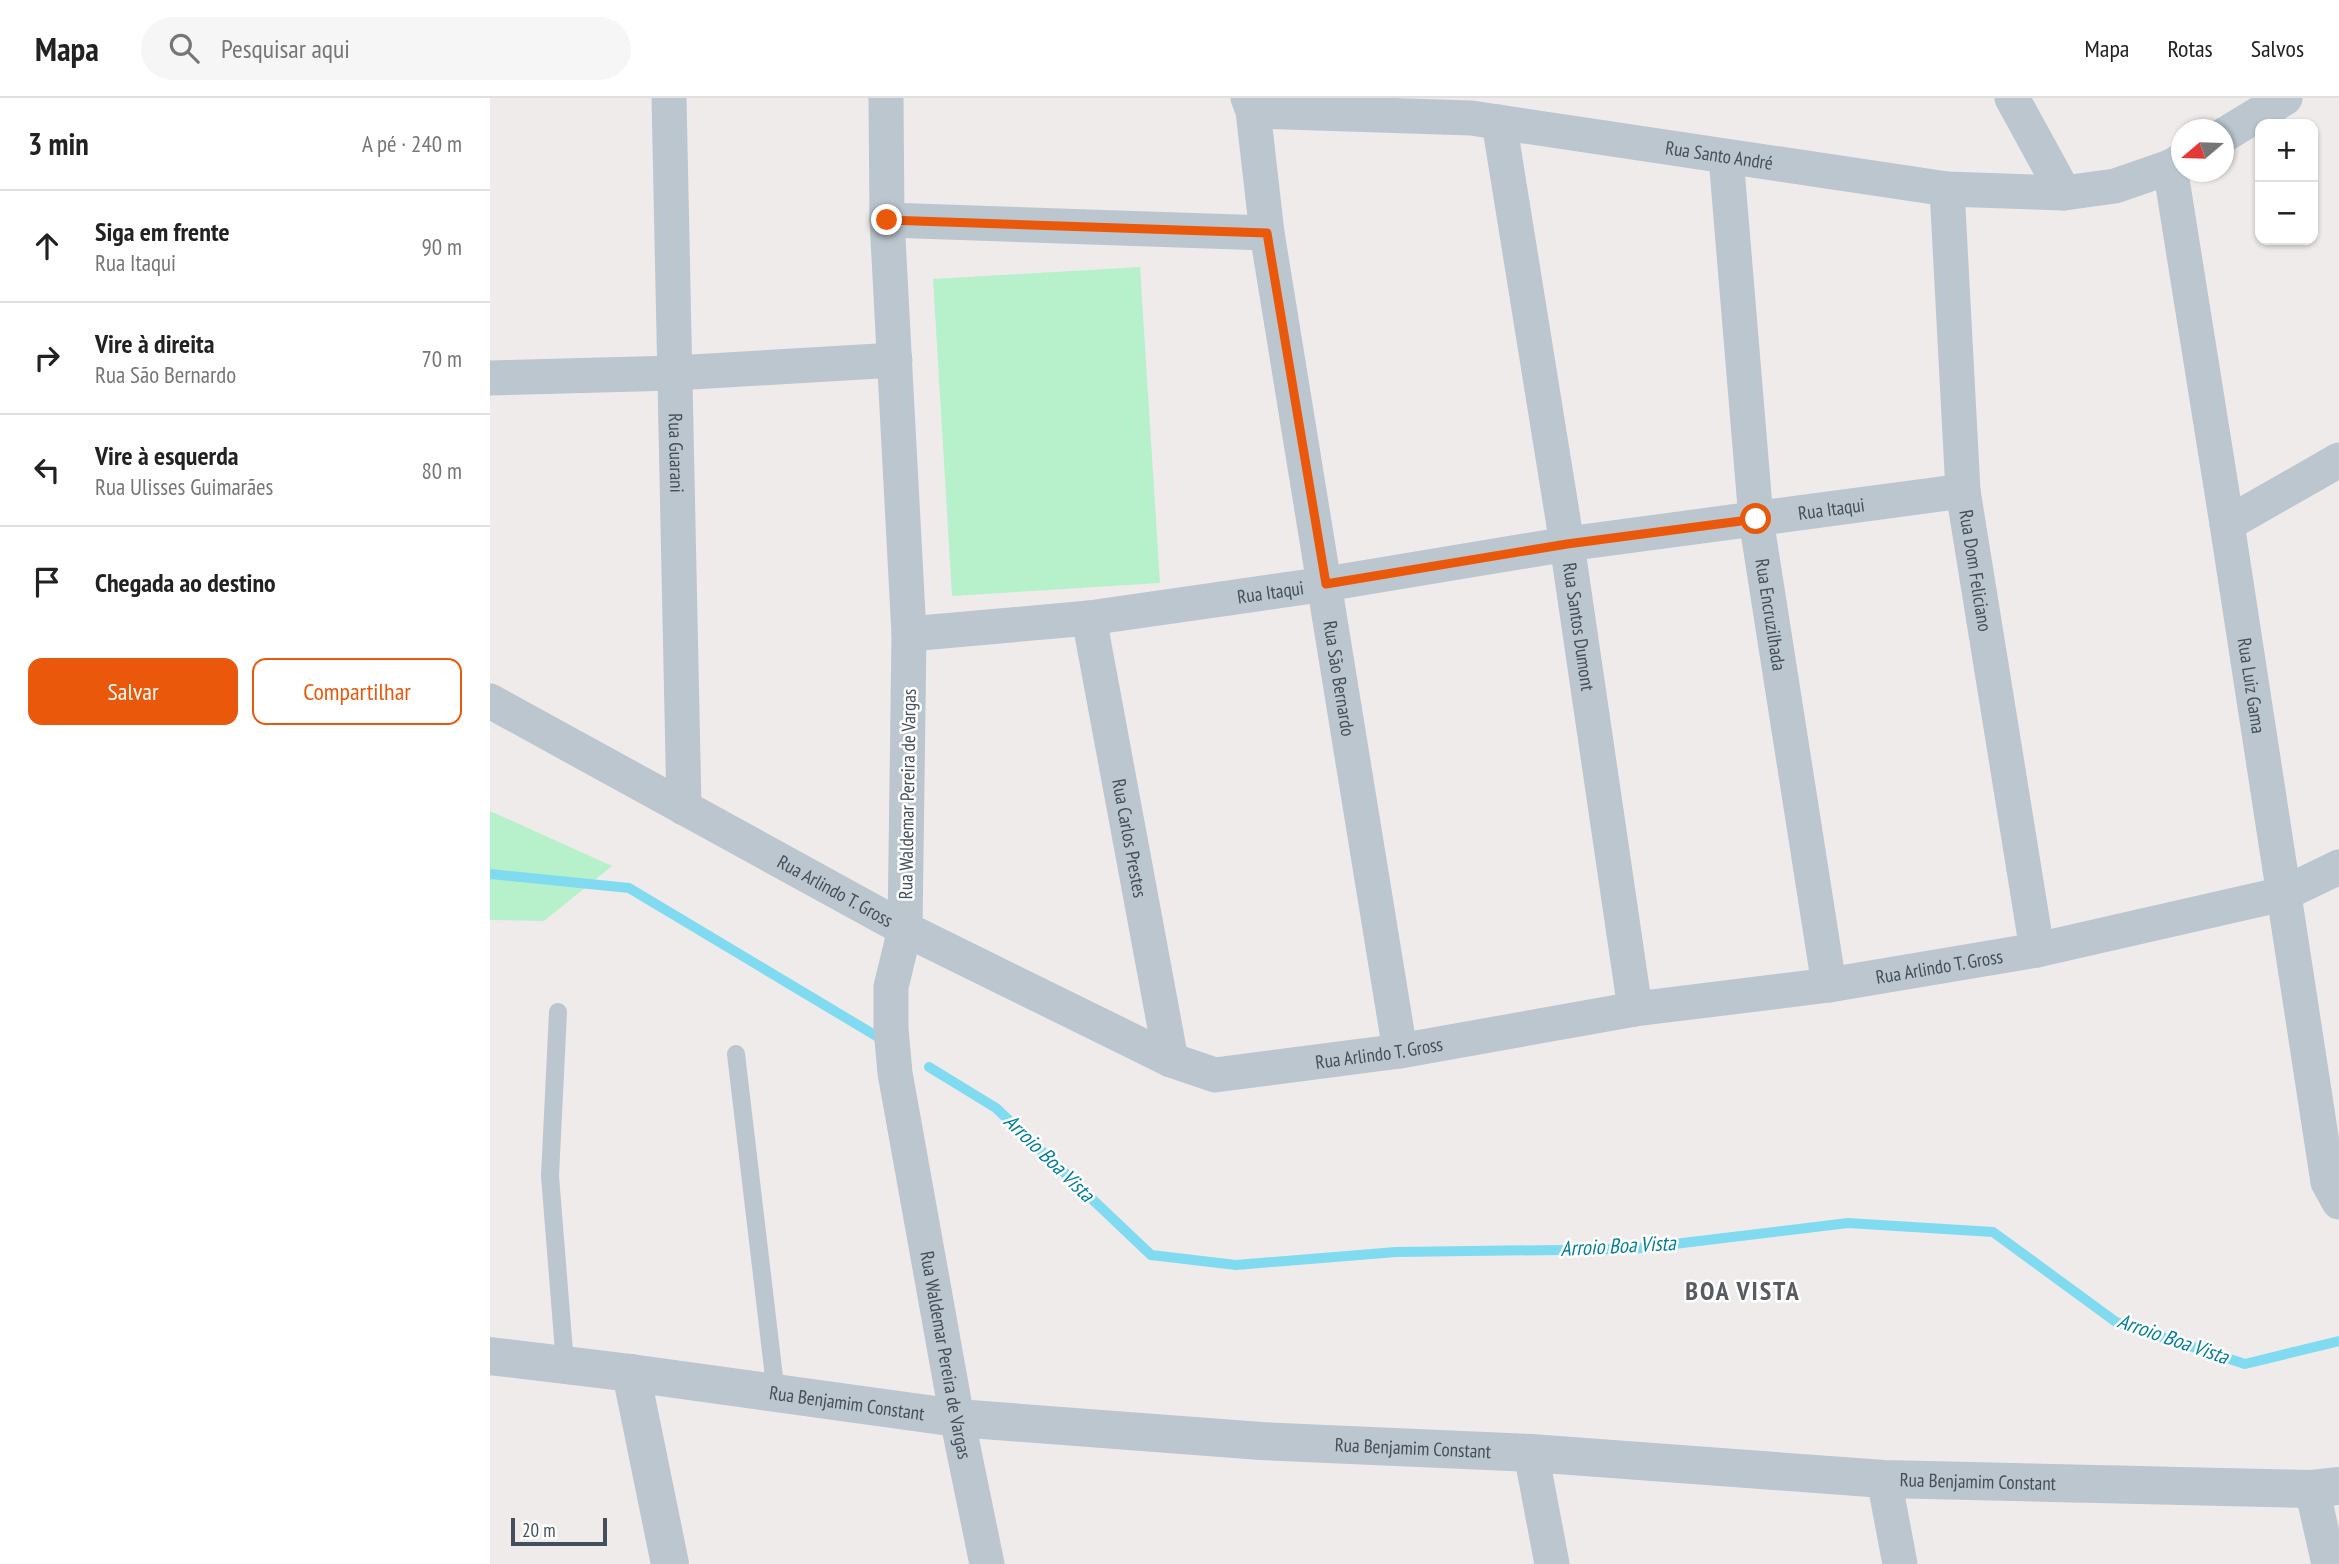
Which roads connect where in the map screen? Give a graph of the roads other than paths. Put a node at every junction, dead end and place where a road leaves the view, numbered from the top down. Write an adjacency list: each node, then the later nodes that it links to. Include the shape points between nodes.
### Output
1 (668, 98): 16 (street, Rua Guarani)
2 (886, 98): 13 (street, Rua Waldemar Pereira de Vargas)
3 (2012, 98): 12 (street)
4 (2286, 98): 7 (street)
5 (1251, 104): 6 (street, Rua Santo André); 14 (street, Rua São Bernardo)
6 (1480, 113): 8 (street, Rua Santo André); 22 (street, Rua Santos Dumont)
7 (2234, 129)
8 (1726, 157): 11 (street, Rua Santo André); 20 (street, Rua Encruzilhada)
9 (2171, 166): 12 (street, Rua Santo André, via 2115,186)
10 (2179, 182): 21 (street, Rua Luiz Gama)
11 (1947, 189): 12 (street, Rua Santo André); 19 (street, Rua Dom Feliciano)
12 (2064, 193)
13 (887, 220): 14 (street); 15 (street, Rua Waldemar Pereira de Vargas)
14 (1267, 233): 23 (street, Rua São Bernardo)
15 (895, 359): 16 (street); 25 (street, Rua Waldemar Pereira de Vargas)
16 (675, 373): 17 (street); 27 (street, Rua Guarani)
17 (490, 378)
18 (2339, 460): 21 (street)
19 (1963, 491): 20 (street, Rua Itaqui); 31 (street, Rua Dom Feliciano)
20 (1756, 519): 22 (street, Rua Itaqui); 32 (street, Rua Encruzilhada)
21 (2227, 524): 29 (street, Rua Luiz Gama)
22 (1567, 544): 23 (street, Rua Itaqui); 33 (street, Rua Santos Dumont)
23 (1326, 584): 24 (street, Rua Itaqui); 35 (street, Rua São Bernardo)
24 (1089, 618): 25 (street, Rua Itaqui); 37 (street, Rua Carlos Prestes)
25 (909, 634): 30 (street, Rua Waldemar Pereira de Vargas)
26 (490, 701): 27 (street, Rua Arlindo T. Gross)
27 (684, 808): 30 (street, Rua Arlindo T. Gross)
28 (2339, 867): 29 (street, Rua Arlindo T. Gross)
29 (2283, 894): 31 (street, Rua Arlindo T. Gross); 38 (street, Rua Luiz Gama, via 2328,1182)
30 (905, 929): 37 (street, Rua Arlindo T. Gross); 43 (street, Rua Waldemar Pereira de Vargas, via 891,986 895,1073)
31 (2037, 950): 32 (street, Rua Arlindo T. Gross)
32 (1829, 985): 33 (street, Rua Arlindo T. Gross)
33 (1635, 1009): 35 (street, Rua Arlindo T. Gross)
34 (558, 1012): 40 (lane, via 550,1176)
35 (1400, 1051): 37 (street, Rua Arlindo T. Gross, via 1215,1075)
36 (736, 1054): 42 (lane)
37 (1171, 1060)
38 (2339, 1202)
39 (490, 1356): 40 (street, Rua Benjamim Constant)
40 (565, 1364): 41 (street, Rua Benjamim Constant)
41 (631, 1373): 42 (street, Rua Benjamim Constant); 47 (street)
42 (776, 1394): 43 (street, Rua Benjamim Constant)
43 (957, 1418): 44 (street, Rua Benjamim Constant, via 1261,1441); 48 (street, Rua Waldemar Pereira de Vargas)
44 (1531, 1453): 45 (street, Rua Benjamim Constant); 49 (street)
45 (1884, 1479): 46 (street, Rua Benjamim Constant); 50 (street)
46 (2326, 1488): 51 (street)
47 (670, 1564)
48 (987, 1564)
49 (1552, 1564)
50 (1900, 1564)
51 (2329, 1564)

